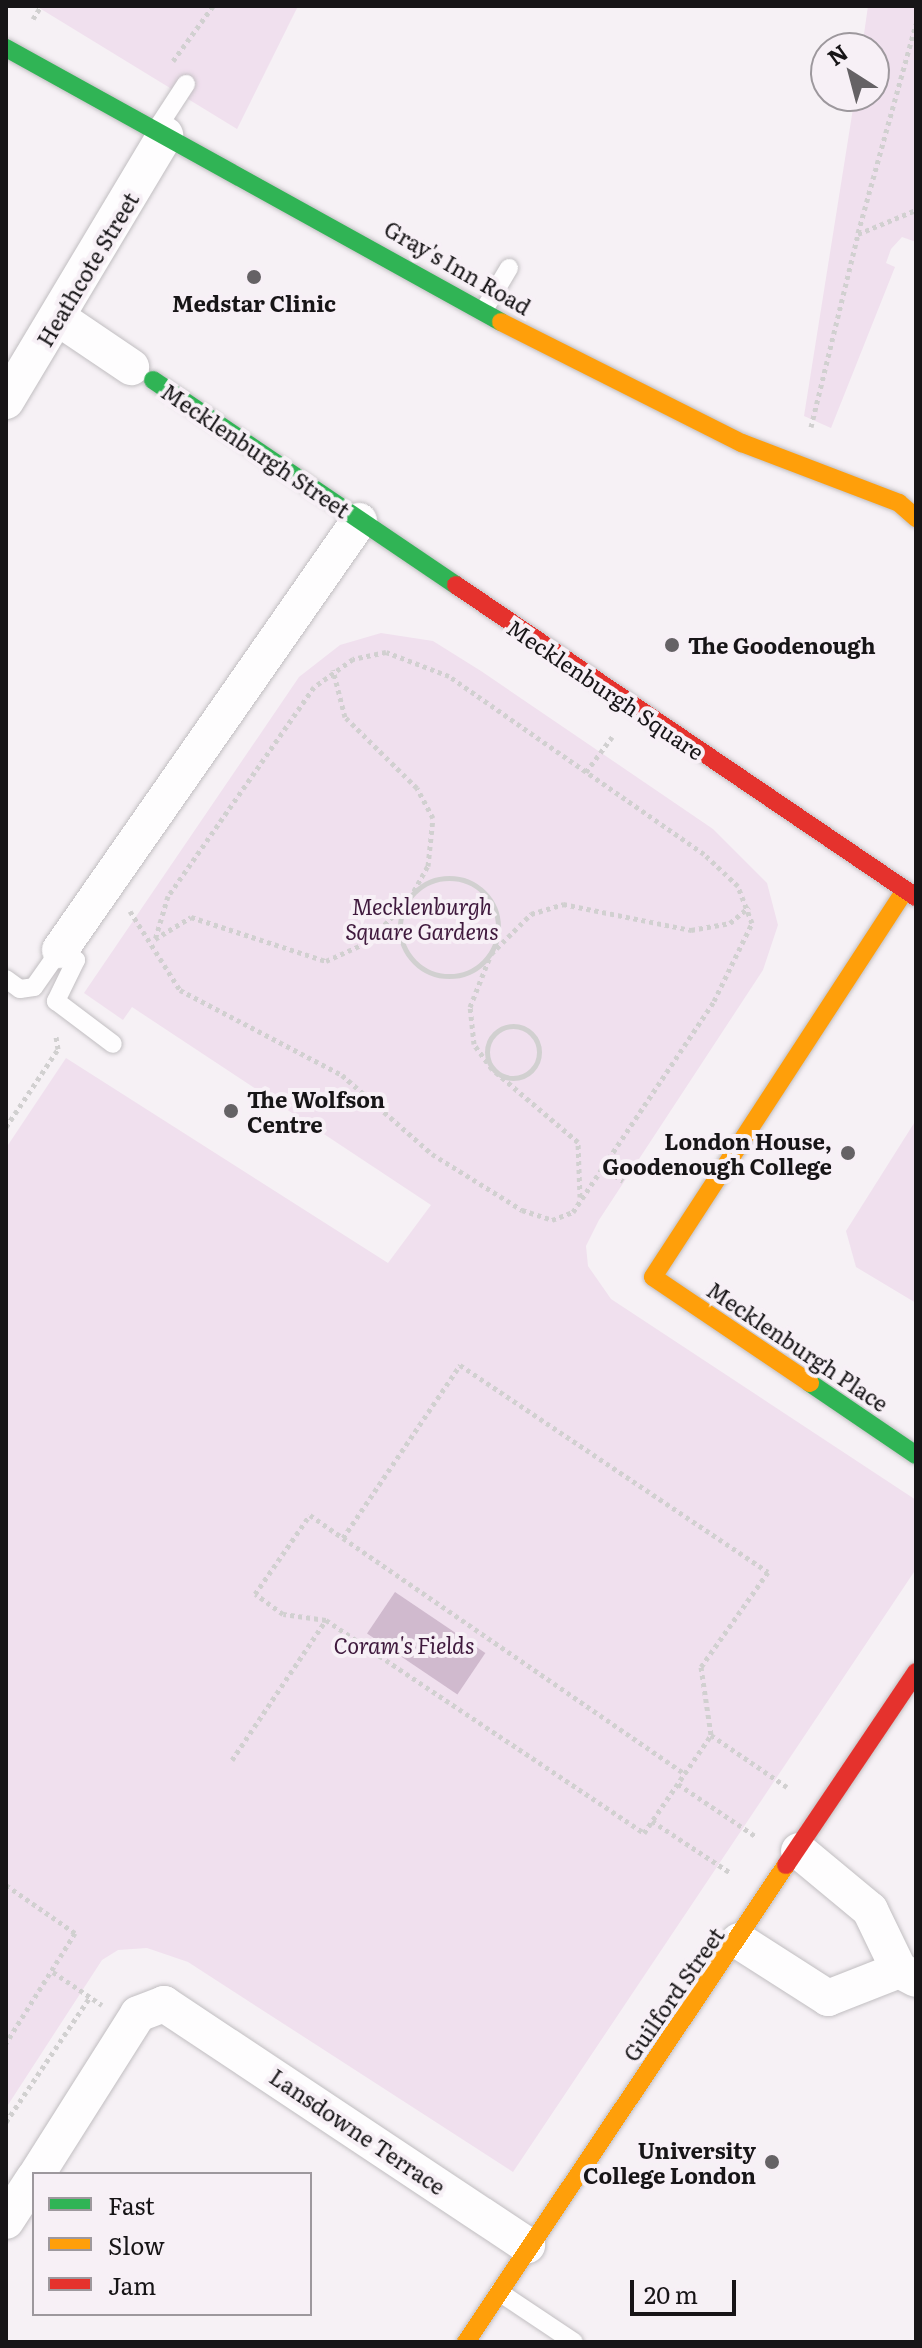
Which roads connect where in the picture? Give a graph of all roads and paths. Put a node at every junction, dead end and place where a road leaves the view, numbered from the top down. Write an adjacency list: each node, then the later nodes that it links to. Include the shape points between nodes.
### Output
1 (916, 24): 6 (path)
2 (6, 48): 4 (main road, Gray's Inn Road)
3 (186, 84): 4 (lane)
4 (161, 133): 8 (main road, Gray's Inn Road); 9 (street, Heathcote Street)
5 (916, 210): 6 (path)
6 (858, 234): 12 (path)
7 (509, 268): 8 (lane)
8 (484, 310): 13 (main road, Gray's Inn Road, via 742,443)
9 (60, 319): 10 (street, Mecklenburgh Street); 11 (street, Heathcote Street)
10 (142, 374): 15 (main road, Mecklenburgh Street)
11 (6, 401)
12 (803, 442)
13 (907, 501): 14 (main road, Gray's Inn Road)
14 (916, 518)
15 (359, 521): 17 (street); 18 (main road, Mecklenburgh Square)
16 (333, 670): 19 (path, via 345,717 417,788 433,818 428,866); 20 (path, via 386,652 423,661 704,854); 21 (path, via 297,708 168,896)
17 (100, 890): 21 (path); 22 (street)
18 (910, 894): 32 (main road, Mecklenburgh Square)
19 (410, 898): 21 (path, via 368,942 326,961 191,917); 23 (path, via 441,879 477,887 499,921); 23 (path, via 399,937 418,966 447,976)
20 (749, 907): 23 (path, via 730,923 691,930 563,904 531,914); 29 (path, via 752,923 741,957)
21 (155, 940): 31 (path, via 163,973 180,990 342,1075 432,1154 536,1216)
22 (60, 950): 25 (lane); 26 (lane, via 76,960 56,1001)
23 (491, 954): 27 (path, via 470,1007 474,1044)
24 (6, 979): 25 (lane, via 20,989)
25 (34, 987): 28 (path, via 36,1013 58,1049)
26 (113, 1044)
27 (492, 1069): 27 (path, via 515,1078 530,1070 539,1054 533,1037 519,1026 497,1032 487,1050); 31 (path, via 578,1142 585,1178)
28 (6, 1127)
29 (601, 1167): 30 (path); 31 (path)
30 (623, 1181)
31 (573, 1212)
32 (653, 1277): 33 (main road, Mecklenburgh Place)
33 (916, 1455)
34 (343, 1538): 35 (path, via 310,1515 255,1594 283,1614); 37 (path, via 460,1365 768,1572 701,1667); 39 (path)
35 (326, 1620): 38 (path); 42 (path, via 644,1833)
36 (916, 1672): 44 (main road, Guilford Street)
37 (711, 1735): 39 (path); 41 (path)
38 (232, 1760)
39 (685, 1774): 40 (path)
40 (678, 1784): 42 (path); 43 (path)
41 (787, 1787)
42 (652, 1821): 45 (path)
43 (755, 1836)
44 (799, 1851): 47 (main road, Guilford Street); 49 (street, via 870,1910)
45 (731, 1873)
46 (6, 1885): 48 (path, via 75,1933)
47 (739, 1941): 49 (street, via 828,1998); 57 (main road, Guilford Street)
48 (53, 1972): 50 (path); 52 (path)
49 (908, 1975)
50 (90, 1997): 51 (path); 53 (path)
51 (110, 2010)
52 (6, 2043)
53 (6, 2122)
54 (38, 2172): 57 (street, Lansdowne Terrace, via 138,2014 164,2004 190,2016)
55 (32, 2181): 56 (street)
56 (6, 2221)
57 (527, 2245): 58 (main road, Guilford Street)
58 (499, 2292): 59 (main road, Guilford Street); 60 (lane)
59 (466, 2342)
60 (574, 2342)

